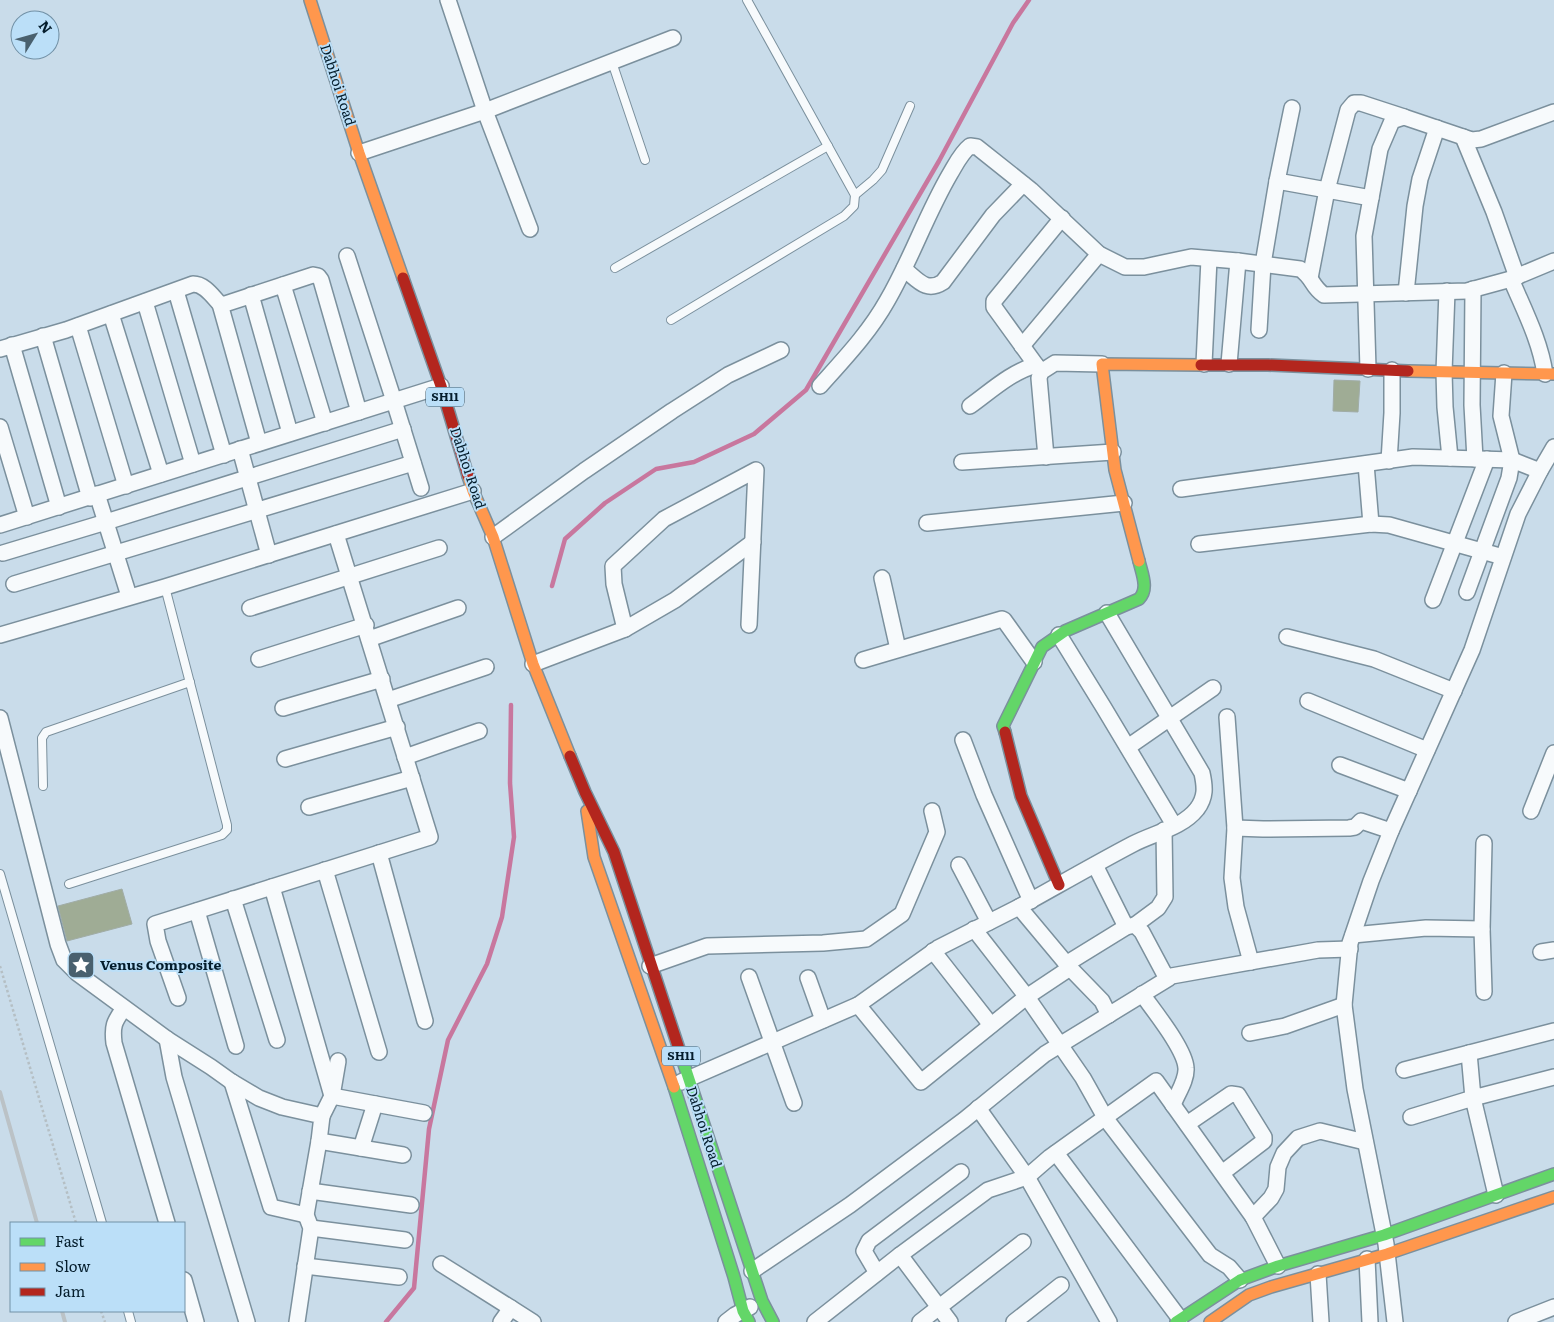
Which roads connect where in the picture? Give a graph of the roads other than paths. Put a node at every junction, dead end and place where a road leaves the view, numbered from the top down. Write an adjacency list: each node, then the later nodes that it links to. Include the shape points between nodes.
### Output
1 (310, 0): 14 (main road, Dabhoi Road / SH11)
2 (448, 0): 8 (street)
3 (747, 0): 13 (lane)
4 (673, 38): 5 (street)
5 (612, 62): 8 (street); 15 (lane)
6 (910, 106): 19 (lane, via 882,170)
7 (1292, 108): 16 (street)
8 (486, 111): 14 (street); 22 (street)
9 (1554, 112): 12 (street, via 1481,139)
10 (1404, 117): 11 (street); 18 (street, via 1354,103 1348,110); 20 (street, via 1392,121 1380,149)
11 (1437, 128): 12 (street); 38 (street, via 1420,179)
12 (1464, 137): 32 (street, via 1494,212)
13 (828, 146): 19 (lane); 29 (lane)
14 (359, 153): 60 (main road, Dabhoi Road / SH11)
15 (645, 160)
16 (1277, 181): 18 (street); 28 (street)
17 (1023, 184): 21 (street); 30 (street, via 993,215 943,282 928,287); 30 (street, via 977,147 970,146 940,191)
18 (1327, 190): 20 (street); 31 (street)
19 (855, 195): 43 (lane, via 854,206 844,216)
20 (1371, 198): 37 (street, via 1364,236)
21 (1062, 218): 23 (street); 47 (street, via 994,301 994,307)
22 (530, 229)
23 (1099, 254): 25 (street, via 1125,267 1144,267 1191,257); 47 (street)
24 (347, 256): 62 (street)
25 (1209, 258): 26 (street); 51 (street)
26 (1238, 261): 28 (street); 52 (street)
27 (1554, 261): 32 (street)
28 (1263, 264): 31 (street, via 1300,269); 45 (street)
29 (615, 268)
30 (904, 269): 61 (street, via 866,332)
31 (1310, 278): 37 (street, via 1316,290 1324,295)
32 (1514, 278): 34 (street); 59 (street)
33 (283, 285): 39 (street); 64 (street, via 318,276); 65 (street)
34 (1474, 289): 36 (street); 57 (street)
35 (176, 291): 40 (street); 41 (street, via 198,284); 73 (street)
36 (1447, 292): 38 (street); 56 (street)
37 (1367, 293): 38 (street); 54 (street)
38 (1406, 293)
39 (252, 296): 41 (street); 68 (street)
40 (145, 302): 42 (street); 81 (street)
41 (220, 304): 69 (street)
42 (111, 314): 44 (street); 84 (street)
43 (671, 320)
44 (78, 326): 46 (street); 86 (street)
45 (1258, 330)
46 (43, 336): 48 (street); 90 (street)
47 (1022, 346): 53 (street)
48 (6, 347): 92 (street)
49 (781, 350): 100 (street, via 728,375 672,411)
50 (1102, 364): 51 (main road); 53 (street, via 1055,362); 72 (main road)
51 (1204, 364): 52 (main road)
52 (1229, 364): 54 (main road)
53 (1038, 368): 63 (street, via 1024,368); 74 (street)
54 (1368, 369): 55 (main road)
55 (1392, 370): 56 (main road); 78 (street)
56 (1444, 372): 57 (main road); 75 (street)
57 (1473, 372): 58 (main road); 76 (street, via 1472,405)
58 (1504, 373): 59 (main road); 77 (street, via 1502,416)
59 (1549, 374)
60 (441, 386): 62 (street); 89 (main road, Dabhoi Road / SH11)
61 (820, 386)
62 (394, 400): 64 (street); 67 (street)
63 (970, 406)
64 (359, 412): 65 (street)
65 (325, 423): 68 (street)
66 (0, 427): 94 (street)
67 (403, 429): 80 (street); 85 (street)
68 (290, 434): 69 (street)
69 (259, 444): 71 (street)
70 (1554, 447): 83 (street)
71 (240, 450): 73 (street); 85 (street)
72 (1113, 452): 74 (street); 91 (main road)
73 (224, 454): 81 (street)
74 (1046, 457): 79 (street)
75 (1450, 458): 76 (street); 78 (street, via 1412,457)
76 (1481, 459): 77 (street); 103 (street)
77 (1512, 460): 83 (street); 105 (street, via 1509,478)
78 (1389, 461): 82 (street)
79 (962, 462)
80 (413, 463): 87 (street); 93 (street)
81 (193, 464): 84 (street)
82 (1366, 464): 88 (street); 97 (street)
83 (1540, 471): 109 (street, via 1518,514)
84 (161, 474): 86 (street)
85 (248, 477): 93 (street); 95 (street)
86 (126, 486): 90 (street)
87 (421, 488)
88 (1182, 489)
89 (472, 491): 99 (street); 100 (main road, Dabhoi Road / SH11)
90 (94, 496): 92 (street); 95 (street)
91 (1124, 503): 96 (street); 119 (main road, via 1146,586 1139,599)
92 (59, 507): 94 (street)
93 (257, 511): 107 (street); 108 (street)
94 (27, 517): 98 (street)
95 (106, 522): 106 (street); 107 (street)
96 (928, 522)
97 (1371, 524): 102 (street); 103 (street, via 1389,525)
98 (0, 525)
99 (336, 534): 108 (street); 110 (street)
100 (493, 537): 130 (main road, Dabhoi Road / SH11)
101 (753, 542): 120 (street); 121 (street, via 675,600); 121 (street, via 756,470 664,519 613,566)
102 (1199, 544)
103 (1456, 544): 105 (street); 116 (street)
104 (439, 548): 110 (street)
105 (1483, 552): 109 (street); 114 (street)
106 (3, 553)
107 (115, 553): 112 (street); 115 (street)
108 (269, 555): 113 (street)
109 (1504, 557): 135 (street, via 1472,650)
110 (351, 576): 117 (street); 122 (street)
111 (882, 578): 126 (street)
112 (14, 584)
113 (165, 587): 115 (street); 133 (lane)
114 (1468, 592)
115 (130, 596): 123 (street)
116 (1433, 600)
117 (250, 608)
118 (458, 608): 122 (street)
119 (1108, 612): 124 (main road); 141 (street)
120 (749, 625)
121 (625, 629): 130 (street)
122 (368, 632): 127 (street); 132 (street)
123 (0, 635)
124 (1059, 635): 129 (main road, via 1042,647); 145 (street)
125 (1287, 637): 135 (street, via 1374,658)
126 (898, 649): 128 (street); 129 (street, via 1002,619)
127 (258, 659)
128 (863, 660)
129 (1034, 662): 168 (main road, via 1003,726 1021,796)
130 (534, 664): 154 (main road, Dabhoi Road / SH11)
131 (486, 667): 136 (street)
132 (382, 679): 136 (street); 138 (street)
133 (190, 682): 152 (lane, via 46,732 42,738); 167 (lane, via 226,830 222,835)
134 (1213, 688): 141 (street)
135 (1454, 691): 146 (street)
136 (388, 700): 142 (street)
137 (1308, 701): 146 (street)
138 (282, 708)
139 (1226, 717): 159 (street)
140 (0, 718): 191 (street, via 64,960)
141 (1169, 719): 145 (street); 158 (street, via 1202,773 1206,790 1196,810)
142 (397, 727): 148 (street); 149 (street)
143 (479, 731): 148 (street)
144 (963, 740): 171 (street)
145 (1128, 747): 158 (street)
146 (1427, 750): 153 (street)
147 (1554, 754): 157 (street)
148 (405, 757): 151 (street)
149 (285, 759)
150 (1340, 765): 153 (street)
151 (412, 778): 155 (street); 162 (street, via 430,837)
152 (42, 786)
153 (1409, 791): 160 (street)
154 (585, 792): 180 (main road, Dabhoi Road / SH11, via 614,852); 210 (main road, Dabhoi Road / SH11, via 594,857)
155 (309, 807)
156 (932, 811): 180 (street, via 937,832 902,914 866,939 707,946)
157 (1531, 811)
158 (1169, 828): 164 (street); 174 (street, via 1165,897 1158,908)
159 (1235, 828): 160 (street, via 1350,828 1362,820); 179 (street, via 1232,878)
160 (1391, 831): 177 (street)
161 (1484, 843): 176 (street)
162 (379, 853): 165 (street); 194 (street)
163 (958, 865): 173 (street)
164 (1095, 865): 168 (street); 174 (street)
165 (325, 870): 169 (street); 203 (street)
166 (0, 874): 236 (lane)
167 (69, 884)
168 (1059, 884): 171 (street)
169 (272, 887): 170 (street); 211 (street)
170 (233, 899): 172 (street); 199 (street)
171 (1025, 904): 173 (street); 181 (street)
172 (197, 911): 188 (street, via 155,924); 202 (street)
173 (989, 922): 175 (street)
174 (1130, 926): 181 (street); 184 (street, via 1142,932 1163,974)
175 (974, 929): 178 (street); 187 (street)
176 (1482, 929): 177 (street, via 1426,928); 185 (street)
177 (1351, 942): 179 (street); 190 (street)
178 (933, 951): 189 (street); 195 (street)
179 (1251, 962): 184 (street)
180 (650, 966): 208 (main road, Dabhoi Road / SH11)
181 (1068, 966): 187 (street); 192 (street, via 1102,1001)
182 (750, 977): 200 (street)
183 (808, 978): 193 (street)
184 (1169, 978): 186 (street)
185 (1484, 992)
186 (1142, 994): 192 (street); 215 (street, via 1183,1056 1184,1079)
187 (1027, 996): 195 (street); 201 (street)
188 (178, 998)
189 (858, 1005): 193 (street); 195 (street, via 922,1082)
190 (1344, 1005): 197 (street, via 1285,1026); 223 (street)
191 (124, 1008): 198 (street); 237 (street, via 113,1028 114,1043)
192 (1109, 1015): 201 (street)
193 (823, 1020): 200 (street)
194 (425, 1022)
195 (992, 1025)
196 (1554, 1030): 204 (street)
197 (1250, 1033)
198 (167, 1039): 209 (street); 263 (street, via 174,1077)
199 (277, 1040)
200 (773, 1042): 208 (street); 213 (street)
201 (1060, 1044): 216 (street); 220 (street)
202 (236, 1046)
203 (379, 1052)
204 (1469, 1053): 206 (street); 212 (street)
205 (338, 1061): 211 (street)
206 (1404, 1070)
207 (1554, 1077): 212 (street)
208 (689, 1080): 210 (street); 248 (main road, Dabhoi Road / SH11)
209 (232, 1082): 218 (street, via 282,1107); 238 (street, via 271,1207)
210 (673, 1085): 259 (main road, Dabhoi Road / SH11)
211 (332, 1096): 214 (street); 218 (street)
212 (1473, 1098): 219 (street); 232 (street)
213 (794, 1103)
214 (375, 1104): 217 (street); 224 (street)
215 (1173, 1105): 220 (street, via 1156,1082); 221 (street)
216 (978, 1108): 230 (street); 248 (street, via 850,1205)
217 (424, 1113)
218 (322, 1116): 222 (street)
219 (1411, 1117)
220 (1106, 1118): 225 (street); 252 (street, via 1210,1255 1229,1267)
221 (1187, 1124): 228 (street); 228 (street, via 1232,1094 1238,1095 1264,1141)
222 (319, 1141): 224 (street); 231 (street)
223 (1365, 1142): 235 (street, via 1320,1132 1298,1138 1284,1153 1271,1198); 239 (street)
224 (361, 1148): 226 (street)
225 (1056, 1153): 230 (street); 260 (street)
226 (404, 1155)
227 (962, 1172): 249 (street, via 869,1241 864,1252)
228 (1222, 1173): 235 (street)
229 (1554, 1174): 232 (main road)
230 (1027, 1177): 243 (street, via 988,1190); 273 (street)
231 (310, 1190): 234 (street); 238 (street)
232 (1496, 1195): 239 (main road)
233 (1553, 1199): 242 (main road)
234 (411, 1205)
235 (1253, 1217): 247 (street)
236 (102, 1222)
237 (167, 1222)
238 (309, 1222): 240 (street); 246 (street)
239 (1384, 1235): 242 (street); 247 (main road)
240 (405, 1240)
241 (1023, 1242): 258 (street)
242 (1387, 1254): 244 (main road); 277 (street)
243 (900, 1255): 249 (street); 258 (street)
244 (1367, 1260): 250 (main road); 276 (street)
245 (441, 1264): 257 (street)
246 (305, 1266): 251 (street); 264 (street)
247 (1278, 1266): 252 (main road)
248 (752, 1271): 255 (main road, Dabhoi Road / SH11)
249 (877, 1273): 269 (street)
250 (1318, 1274): 274 (main road, via 1249,1295); 275 (street)
251 (399, 1277)
252 (1240, 1280): 260 (main road)
253 (185, 1284): 262 (street)
254 (1061, 1285): 272 (street)
255 (762, 1301): 259 (street); 268 (main road, Dabhoi Road / SH11)
256 (1554, 1307): 261 (street)
257 (511, 1308): 265 (street); 266 (street)
258 (939, 1308): 270 (street); 271 (street)
259 (746, 1316): 267 (street)
260 (1178, 1321)
261 (1521, 1321)
262 (196, 1322)
263 (247, 1322)
264 (297, 1322)
265 (501, 1322)
266 (532, 1322)
267 (726, 1322)
268 (773, 1322)
269 (815, 1322)
270 (920, 1322)
271 (950, 1322)
272 (1014, 1322)
273 (1109, 1322)
274 (1210, 1322)
275 (1321, 1322)
276 (1370, 1322)
277 (1395, 1322)

